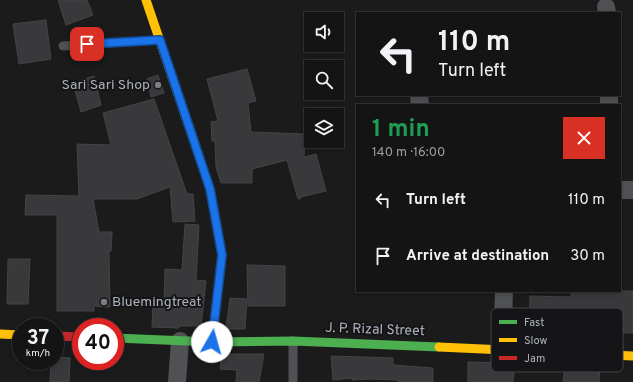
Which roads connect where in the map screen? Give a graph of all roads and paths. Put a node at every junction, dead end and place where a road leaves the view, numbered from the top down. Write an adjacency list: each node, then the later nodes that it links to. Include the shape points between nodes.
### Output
1 (146, 0): 2 (main road)
2 (160, 40): 3 (lane); 13 (main road, via 210,189 222,255)
3 (63, 46)
4 (621, 190): 5 (street)
5 (633, 190)
6 (504, 292): 7 (street)
7 (503, 308)
8 (0, 334): 9 (main road)
9 (12, 335)
10 (124, 338): 11 (main road, J. P. Rizal Street)
11 (180, 341): 13 (main road, J. P. Rizal Street); 17 (street)
12 (293, 341): 13 (main road, J. P. Rizal Street); 14 (main road, J. P. Rizal Street); 18 (lane)
13 (212, 342)
14 (491, 350)
15 (623, 356): 16 (main road, J. P. Rizal Street)
16 (633, 356)
17 (177, 382)
18 (293, 382)

